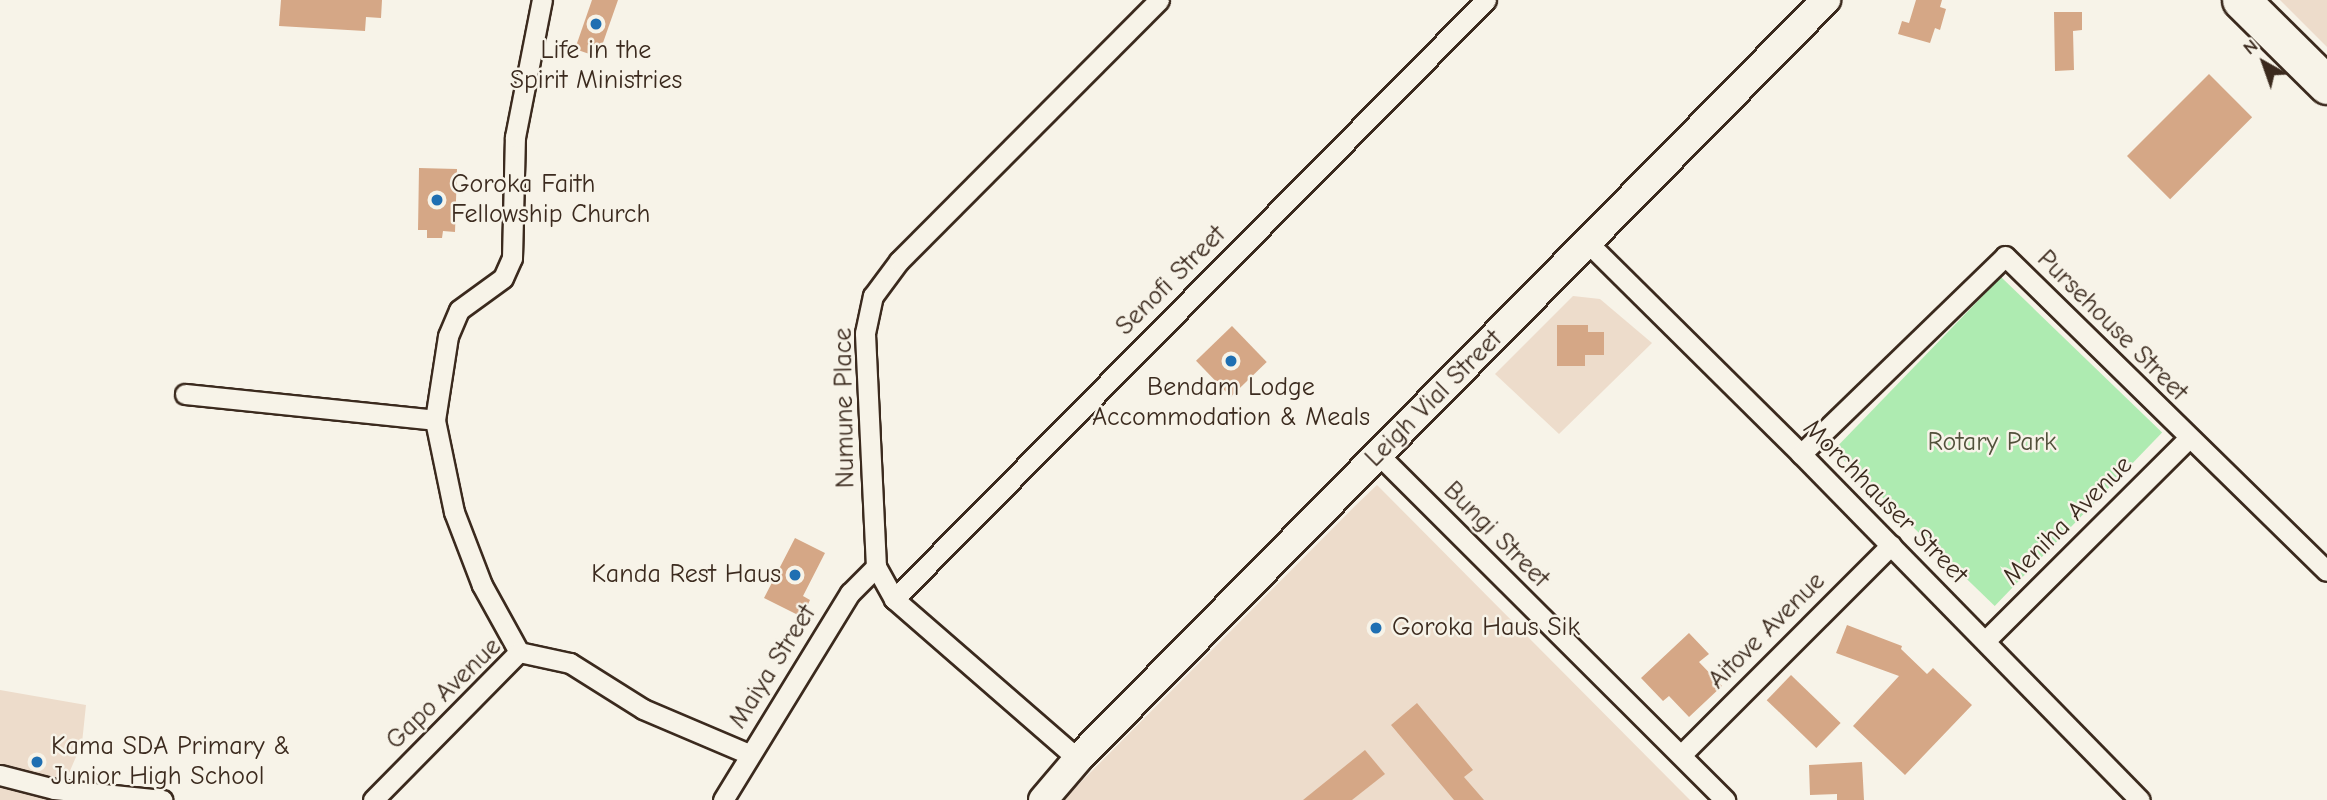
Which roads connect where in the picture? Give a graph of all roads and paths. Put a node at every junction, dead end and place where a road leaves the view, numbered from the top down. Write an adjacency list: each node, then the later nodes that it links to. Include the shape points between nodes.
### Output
1 (542, 0): 9 (street, via 515,137 512,258 503,278 459,310 448,336)
2 (1159, 0): 14 (street, Numune Place, via 899,261 873,296 865,333)
3 (1486, 0): 16 (street, Senofi Street)
4 (1826, 0): 7 (street, Leigh Vial Street)
5 (2241, 0): 6 (highway)
6 (2327, 85)
7 (1588, 243): 11 (street, Morchhauser Street); 12 (street, Leigh Vial Street)
8 (185, 394): 9 (street)
9 (435, 420): 18 (street, via 454,512 482,585)
10 (2189, 438): 11 (street, Pursehouse Street, via 2005,256); 15 (street, Pursehouse Street); 17 (street, Meniha Avenue)
11 (1801, 454): 13 (street, Morchhauser Street)
12 (1379, 455): 20 (street, Bungi Street); 21 (street, Leigh Vial Street)
13 (1891, 545): 17 (street, Morchhauser Street); 20 (street, Aitove Avenue)
14 (876, 567): 16 (street, Numune Place); 19 (street, Maiya Street, via 850,593)
15 (2327, 571)
16 (894, 599): 21 (street, Numune Place)
17 (1984, 641): 28 (street, Morchhauser Street)
18 (519, 652): 19 (street, Gapo Avenue, via 570,663 643,709); 24 (street, Gapo Avenue)
19 (749, 754): 25 (street, Maiya Street)
20 (1681, 755): 27 (street, Bungi Street)
21 (1079, 759): 26 (street, Leigh Vial Street)
22 (0, 775): 23 (street, via 54,789)
23 (162, 800)
24 (373, 800)
25 (723, 800)
26 (1043, 800)
27 (1725, 800)
28 (2140, 800)

